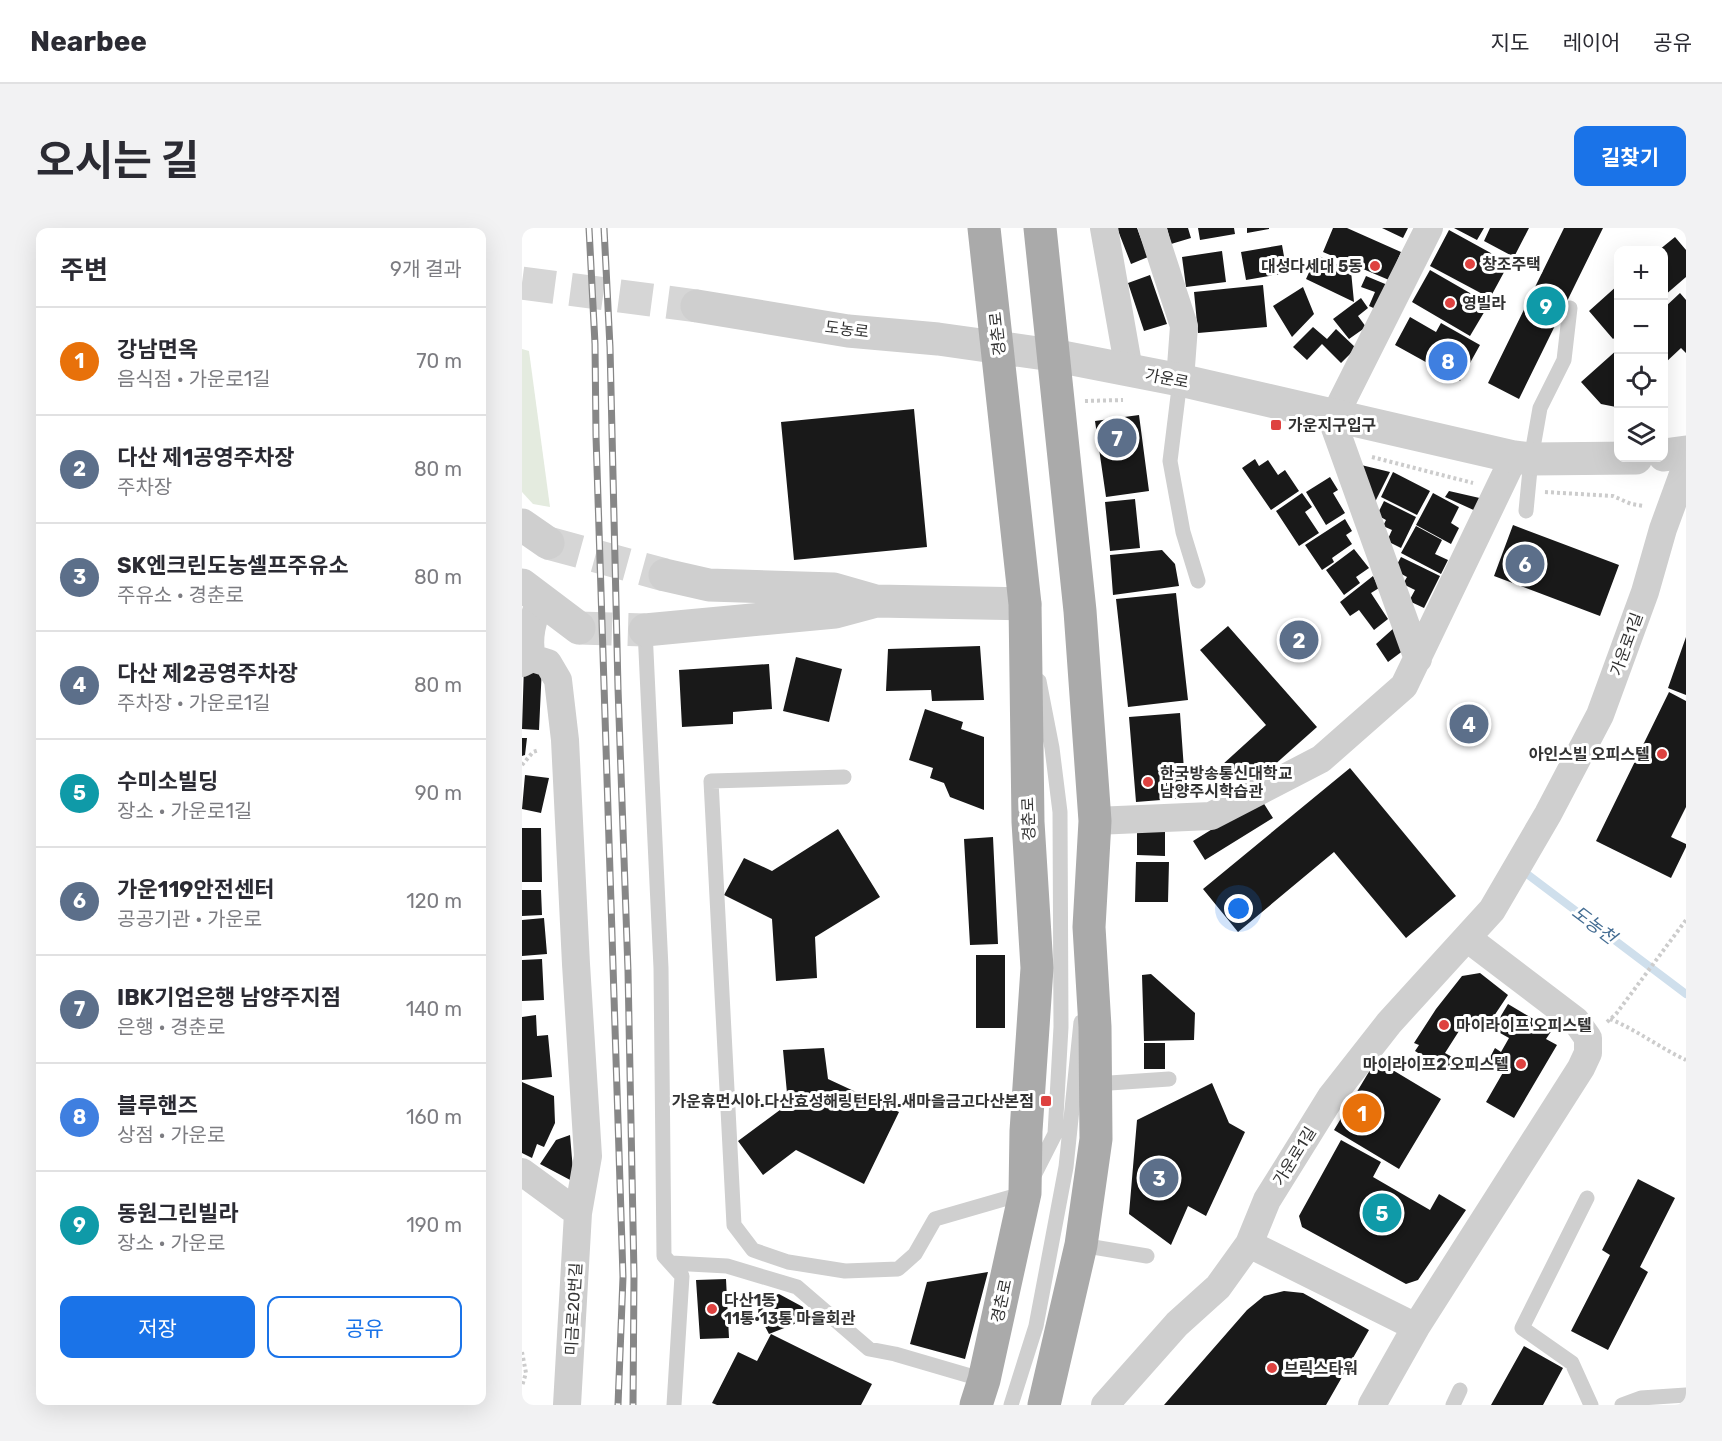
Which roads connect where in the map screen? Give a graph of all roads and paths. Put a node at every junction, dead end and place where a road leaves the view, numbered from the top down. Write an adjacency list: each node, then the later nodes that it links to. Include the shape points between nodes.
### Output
1 (984, 228): 8 (main road, 경춘로)
2 (1040, 228): 9 (main road)
3 (1104, 228): 10 (street)
4 (1152, 228): 11 (street, via 1184,326)
5 (1429, 228): 12 (street)
6 (697, 306): 8 (street, 도농로, via 848,331)
7 (1570, 308): 15 (lane, via 1564,360 1539,408)
8 (998, 346): 9 (street, 가운로); 23 (main road, 경춘로)
9 (1052, 355): 10 (street, 가운로); 29 (main road, via 1080,611)
10 (1129, 370): 11 (street, 가운로)
11 (1179, 380): 12 (street, 가운로); 20 (lane, via 1170,461 1183,532)
12 (1332, 414): 15 (street, 가운로); 26 (street)
13 (1686, 452): 14 (street)
14 (1668, 454)
15 (1522, 458): 16 (street, 가운로); 18 (lane); 26 (street)
16 (1614, 458)
17 (1686, 466): 32 (street, 가운로1길, via 1601,711 1548,814 1491,910)
18 (1526, 511)
19 (664, 575): 22 (street, via 709,585 834,589)
20 (1198, 581)
21 (531, 593): 24 (street); 27 (street)
22 (876, 601): 23 (street); 25 (street, via 835,612)
23 (1025, 604): 37 (main road, 경춘로, via 1028,822 1037,968)
24 (579, 628)
25 (645, 630): 43 (lane, via 661,968 664,1256)
26 (1418, 659): 29 (street, via 1404,686 1321,759 1211,816)
27 (527, 660): 39 (street, 미금로20번길, via 548,663 558,680 565,740 588,1156)
28 (844, 777): 37 (lane, via 711,781 734,1225 753,1250 788,1262 845,1271 898,1269 915,1254 934,1219)
29 (1095, 821): 31 (main road)
30 (1686, 921): 33 (path, via 1610,1019)
31 (1089, 927): 35 (main road); 52 (lane, via 1066,1167 1036,1326)
32 (1467, 938): 40 (street, 가운로1길, via 1389,1023 1330,1097 1267,1200); 44 (street, via 1576,1021 1588,1038 1588,1053)
33 (1686, 1059)
34 (1169, 1079): 35 (lane)
35 (1095, 1084): 41 (main road, via 1096,1139)
36 (522, 1172): 39 (street)
37 (1024, 1193): 48 (main road, 경춘로)
38 (1587, 1198): 57 (lane, via 1522,1328 1572,1363)
39 (578, 1213): 50 (street, 미금로20번길)
40 (1249, 1244): 44 (street); 54 (street, 가운로1길, via 1218,1287 1177,1324)
41 (1081, 1245): 42 (lane); 53 (main road)
42 (1147, 1257)
43 (671, 1263): 48 (lane, via 727,1266 798,1287 869,1349 895,1354); 51 (lane, via 682,1276)
44 (1416, 1327): 55 (street)
45 (522, 1352): 46 (path, via 526,1373)
46 (522, 1386)
47 (1460, 1390): 56 (lane)
48 (980, 1392)
49 (1686, 1395): 58 (lane, via 1641,1398)
50 (567, 1405)
51 (674, 1405)
52 (1011, 1405)
53 (1044, 1405)
54 (1105, 1405)
55 (1372, 1405)
56 (1453, 1405)
57 (1591, 1405)
58 (1622, 1405)

